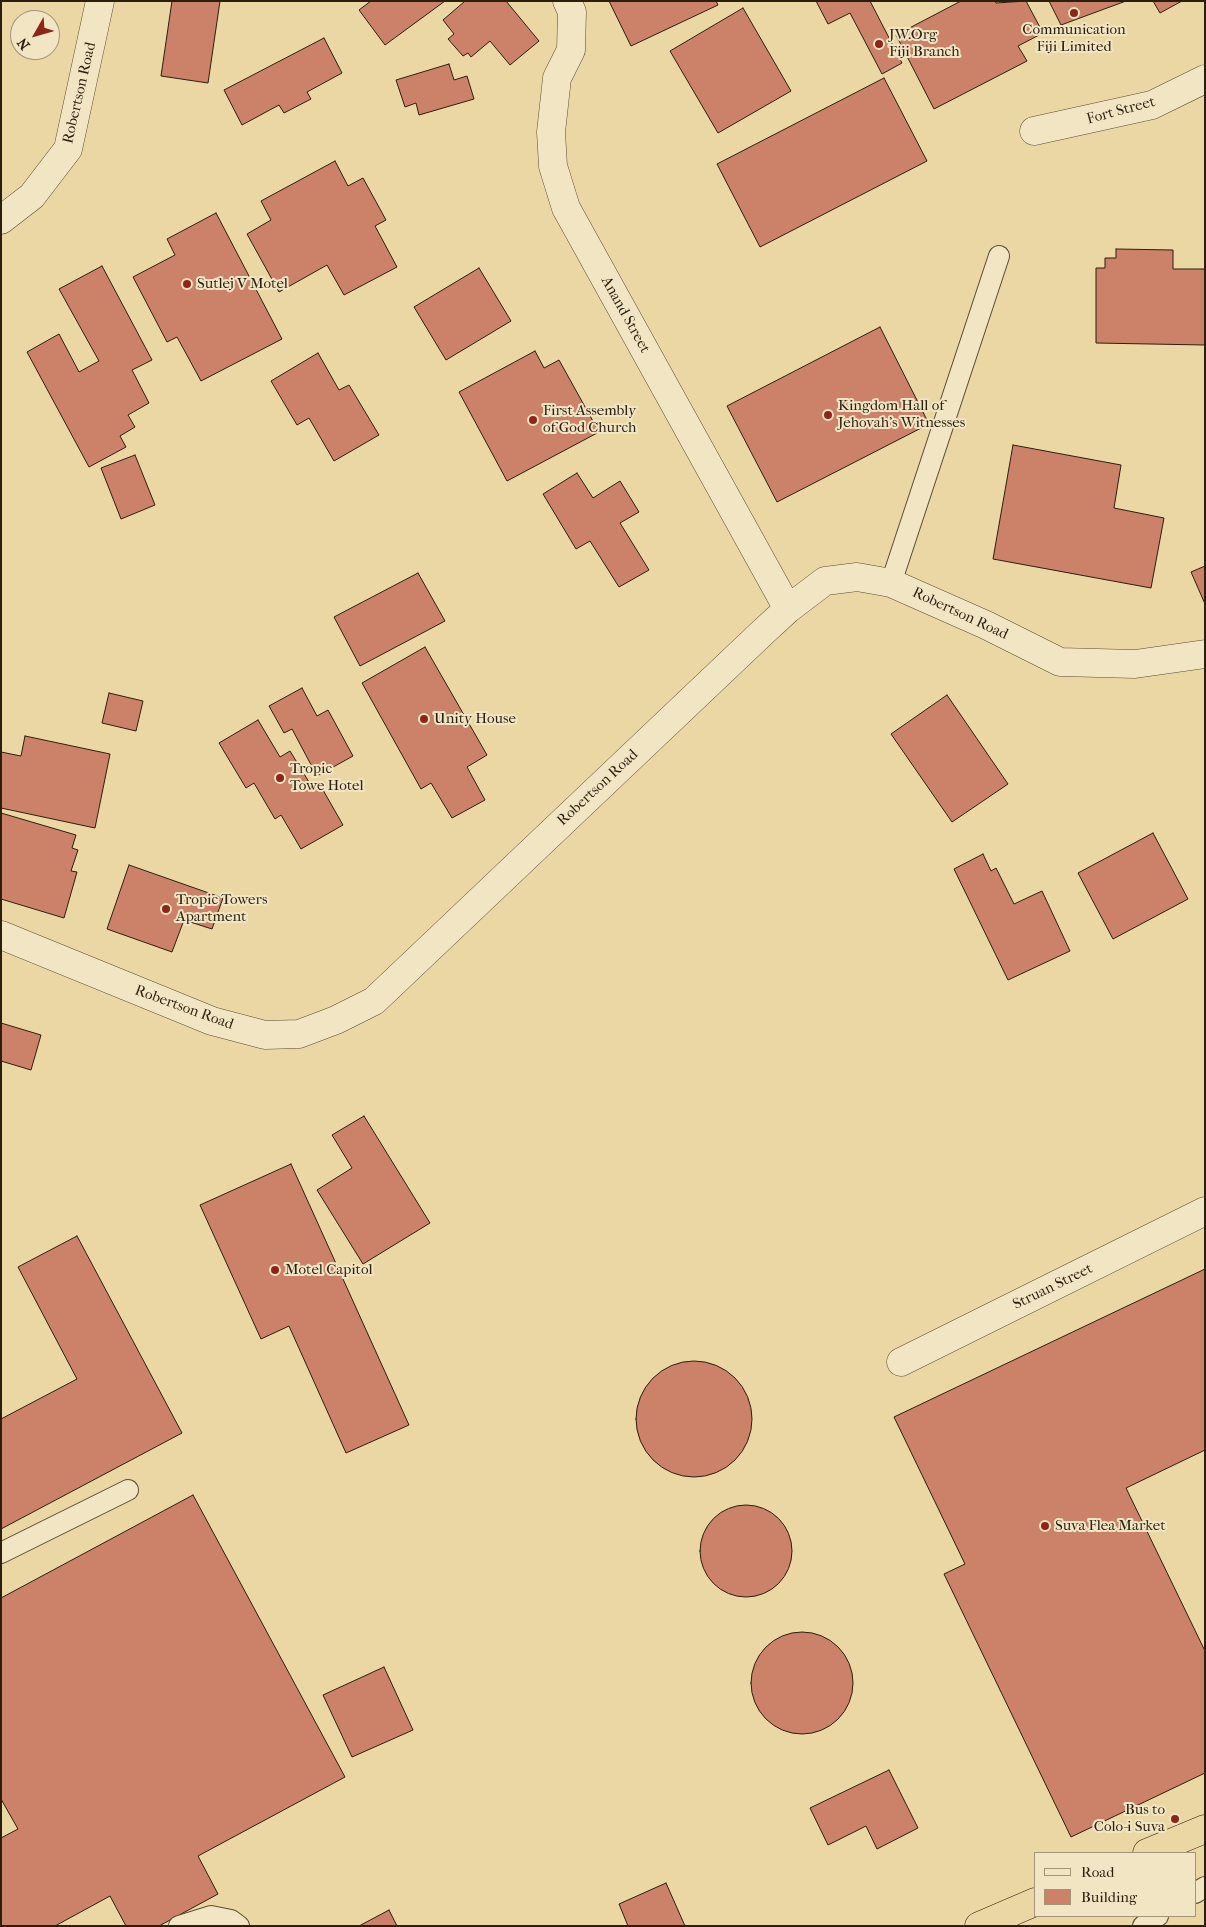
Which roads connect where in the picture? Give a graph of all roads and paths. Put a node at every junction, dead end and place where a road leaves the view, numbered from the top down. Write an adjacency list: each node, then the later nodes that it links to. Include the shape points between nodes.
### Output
1 (100, 1): 5 (street, Robertson Road, via 68,149 32,196)
2 (566, 1): 8 (street, Anand Street, via 572,12 571,50 557,78 551,132 553,166 566,208)
3 (1205, 79): 4 (street, Fort Street, via 1152,105)
4 (1034, 131)
5 (1, 220)
6 (999, 256): 7 (lane)
7 (891, 583): 8 (street, Robertson Road, via 856,577 826,581); 9 (street, Robertson Road, via 1060,662 1135,664)
8 (788, 609): 10 (street, Robertson Road, via 374,1001 336,1020 299,1034 265,1035 212,1021)
9 (1205, 654)
10 (1, 935)
11 (1205, 1211): 12 (street, Struan Street)
12 (901, 1362)
13 (128, 1490): 14 (lane)
14 (1, 1553)
15 (1205, 1828): 16 (highway)
16 (1149, 1852)
17 (1034, 1902): 21 (highway)
18 (1156, 1917): 22 (lane)
19 (179, 1926): 20 (lane, via 211,1916 231,1920)
20 (238, 1926)
21 (979, 1926)
22 (1143, 1926)

